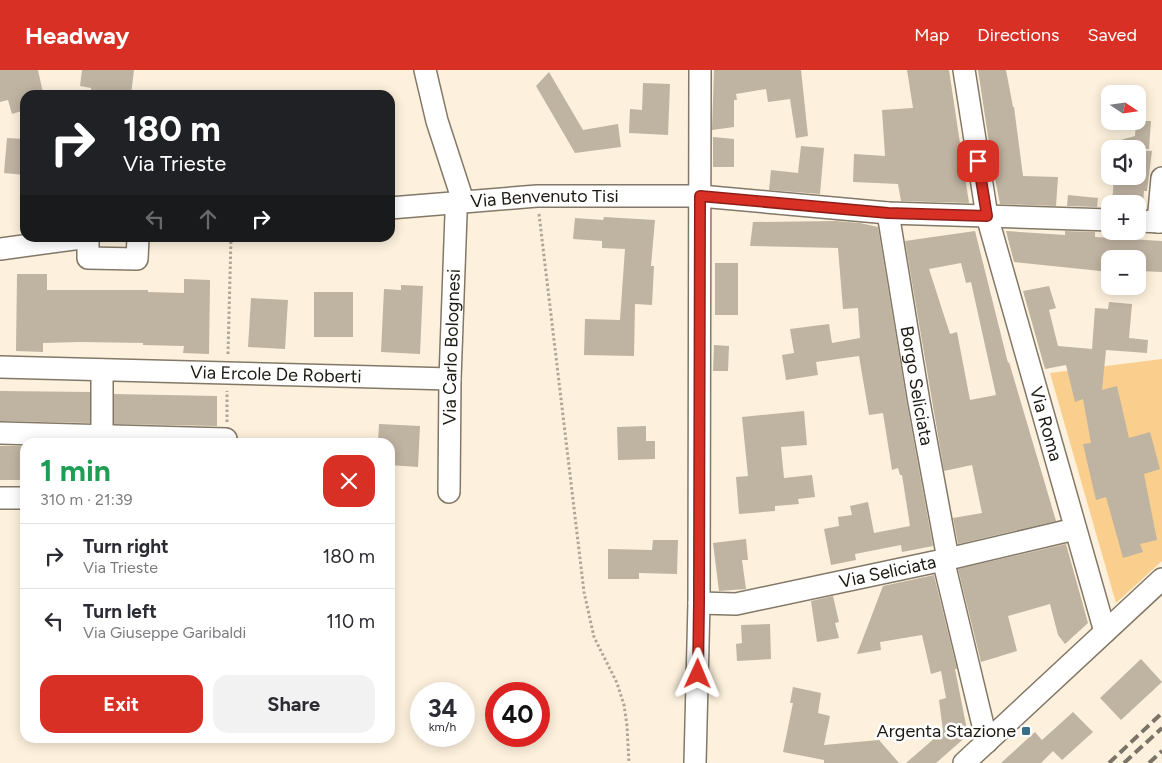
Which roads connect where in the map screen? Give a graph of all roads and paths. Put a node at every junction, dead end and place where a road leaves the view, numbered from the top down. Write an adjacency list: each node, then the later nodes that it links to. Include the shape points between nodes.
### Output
1 (425, 70): 7 (street, Via Carlo Bolognesi)
2 (700, 70): 6 (street)
3 (964, 70): 10 (street, Via Roma)
4 (1162, 178): 12 (street)
5 (537, 196): 6 (street, Via Benvenuto Tisi); 7 (street, Via Benvenuto Tisi); 35 (path, via 584,592 594,637 624,705)
6 (700, 196): 9 (street, Via Benvenuto Tisi); 32 (street)
7 (459, 202): 8 (street, Via Benvenuto Tisi); 21 (street, Via Carlo Bolognesi)
8 (395, 208)
9 (888, 213): 10 (street, Via Benvenuto Tisi); 30 (street, Borgo Seliciata)
10 (987, 216): 11 (street, Via Benvenuto Tisi); 29 (street, Via Roma)
11 (1101, 220)
12 (1152, 221)
13 (52, 242): 17 (street)
14 (88, 242): 15 (street, via 88,258 137,259)
15 (138, 242)
16 (231, 242): 20 (path)
17 (0, 249)
18 (0, 367): 19 (street, Via Ercole De Roberti)
19 (102, 370): 20 (street, Via Ercole De Roberti); 23 (street)
20 (228, 374): 21 (street, Via Ercole De Roberti); 25 (path)
21 (450, 379): 26 (street, Via Carlo Bolognesi)
22 (0, 433): 23 (street)
23 (102, 435): 24 (street)
24 (195, 438)
25 (226, 438)
26 (449, 492)
27 (0, 498): 28 (street)
28 (20, 498)
29 (1075, 529): 30 (street, Via Seliciata); 33 (street, Via Roma)
30 (946, 559): 32 (street, Via Seliciata, via 736,604); 34 (street, Borgo Seliciata)
31 (1162, 579): 33 (street)
32 (699, 603): 36 (street)
33 (1105, 632): 34 (street)
34 (986, 742): 37 (street)
35 (629, 763)
36 (695, 763)
37 (964, 763)

